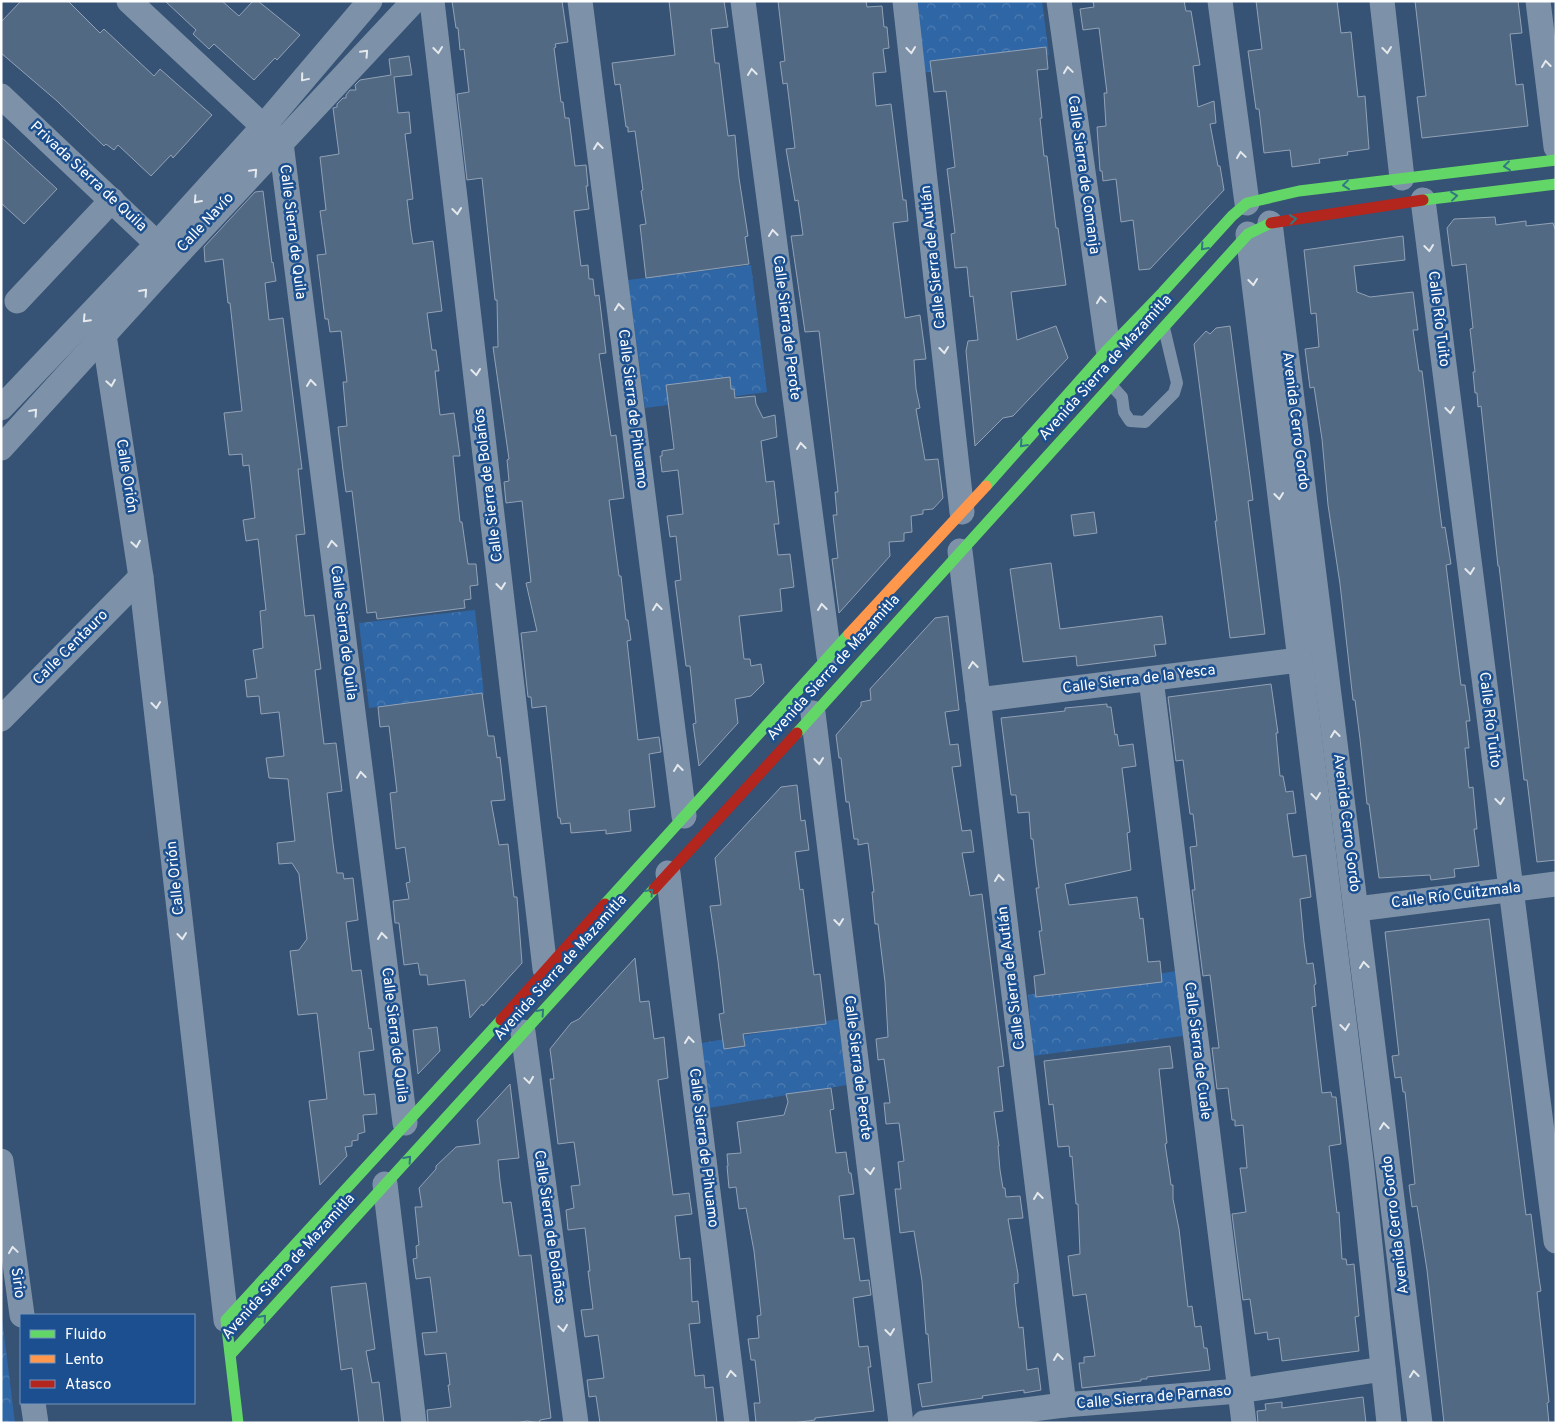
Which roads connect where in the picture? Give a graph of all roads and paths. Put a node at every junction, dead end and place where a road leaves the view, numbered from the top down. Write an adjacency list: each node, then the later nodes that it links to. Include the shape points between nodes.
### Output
1 (129, 1): 12 (street)
2 (371, 1): 10 (street); 12 (street, Calle Navío, one-way to 12)
3 (580, 1): 44 (street, Calle Sierra de Pihuamo, one-way to 3)
4 (743, 1): 37 (street, Calle Sierra de Perote, one-way to 4)
5 (905, 1): 34 (street, Calle Sierra de Autlán, one-way to 34)
6 (1059, 1): 28 (street, Calle Sierra de Comanja, one-way to 6)
7 (1220, 1): 20 (street, one-way to 7)
8 (1382, 1): 15 (street, one-way to 15)
9 (1538, 1): 13 (street, one-way to 9)
10 (411, 5): 12 (street, Calle Navío, one-way to 10); 49 (street, Calle Sierra de Bolaños, one-way to 49)
11 (1, 96): 18 (street, Privada Sierra de Quila)
12 (272, 135): 23 (street, Calle Navío); 52 (street, Calle Sierra de Quila, one-way to 12)
13 (1556, 148)
14 (1556, 160): 16 (street, Avenida Sierra de Mazamitla, one-way to 16)
15 (1402, 178): 16 (street, Avenida Sierra de Mazamitla); 20 (street, Avenida Sierra de Mazamitla, one-way to 20, via 1299,191)
16 (1472, 182): 17 (street, Avenida Sierra de Mazamitla); 19 (street, Avenida Sierra de Mazamitla, one-way to 16)
17 (1556, 184)
18 (112, 200): 23 (street, Privada Sierra de Quila); 25 (street)
19 (1423, 200): 21 (street, Avenida Sierra de Mazamitla, one-way to 19); 47 (street, Calle Río Tuito, one-way to 47)
20 (1247, 203): 24 (street, Avenida Sierra de Mazamitla, one-way to 24, via 1232,216)
21 (1270, 223): 22 (street, Avenida Sierra de Mazamitla); 32 (street, Avenida Cerro Gordo)
22 (1248, 234): 24 (street, Avenida Sierra de Mazamitla); 33 (street, Avenida Cerro Gordo, one-way to 33)
23 (165, 251): 27 (street, Calle Navío, one-way to 23); 30 (street, Calle Navío, one-way to 30)
24 (1172, 300): 26 (street, Avenida Sierra de Mazamitla); 28 (street, Avenida Sierra de Mazamitla)
25 (17, 301)
26 (1164, 327): 29 (street, Avenida Sierra de Mazamitla); 29 (lane, via 1178,383 1174,393 1145,422 1130,421 1124,412 1122,397)
27 (104, 335): 31 (street, Calle Navío, one-way to 27); 36 (street, Calle Orión, one-way to 36)
28 (1108, 348): 34 (street, Avenida Sierra de Mazamitla, one-way to 34)
29 (1112, 386): 35 (street, Avenida Sierra de Mazamitla)
30 (1, 408)
31 (2, 444)
32 (1299, 454): 33 (street); 48 (street, Avenida Cerro Gordo, one-way to 32)
33 (1274, 456): 38 (street, Avenida Cerro Gordo, one-way to 38)
34 (962, 512): 37 (street, Avenida Sierra de Mazamitla)
35 (960, 551): 40 (street, Calle Sierra de Autlán, one-way to 35); 41 (street, Avenida Sierra de Mazamitla)
36 (142, 577): 42 (street, Calle Centauro); 59 (street, Calle Orión, one-way to 59)
37 (829, 656): 43 (street, Avenida Sierra de Mazamitla)
38 (1299, 660): 39 (street, Calle Sierra de la Yesca); 54 (street, Avenida Cerro Gordo, one-way to 54)
39 (1151, 679): 40 (street, Calle Sierra de la Yesca); 62 (street, Calle Sierra de Cuale)
40 (978, 700): 64 (street, Calle Sierra de Autlán, one-way to 40)
41 (813, 713): 43 (street, Avenida Sierra de Mazamitla); 70 (street, Calle Sierra de Perote, one-way to 70)
42 (1, 719)
43 (769, 742): 44 (street, Avenida Sierra de Mazamitla); 45 (street, Avenida Sierra de Mazamitla)
44 (684, 816): 49 (street, Avenida Sierra de Mazamitla)
45 (668, 874): 50 (street, Avenida Sierra de Mazamitla, one-way to 45); 69 (street, Calle Sierra de Pihuamo, one-way to 45)
46 (1556, 884): 47 (street, Calle Río Cuitzmala)
47 (1511, 890): 48 (street, Calle Río Cuitzmala); 57 (street, Calle Río Tuito)
48 (1357, 909): 53 (street, Avenida Cerro Gordo, one-way to 48)
49 (545, 969): 51 (street, Avenida Sierra de Mazamitla)
50 (523, 1032): 51 (street, Avenida Sierra de Mazamitla); 68 (street, Calle Sierra de Bolaños, one-way to 68)
51 (467, 1075): 52 (street, Avenida Sierra de Mazamitla); 56 (street, Avenida Sierra de Mazamitla, one-way to 51)
52 (405, 1124): 59 (street, Avenida Sierra de Mazamitla)
53 (1387, 1154): 54 (street); 74 (street, Avenida Cerro Gordo, one-way to 53)
54 (1361, 1160): 61 (street, Avenida Cerro Gordo)
55 (1, 1161): 58 (street, Sirio, one-way to 55)
56 (385, 1184): 60 (street, Avenida Sierra de Mazamitla, one-way to 56); 67 (street)
57 (1556, 1241)
58 (22, 1314)
59 (226, 1320): 60 (street, Calle Orión)
60 (231, 1354): 66 (street, Calle Orión)
61 (1383, 1369): 62 (street, Calle Sierra de Parnaso); 73 (street, Avenida Cerro Gordo)
62 (1239, 1391): 64 (street, Calle Sierra de Parnaso); 72 (street, Calle Sierra de Cuale)
63 (33, 1404): 65 (street)
64 (1064, 1405): 71 (street, Calle Sierra de Parnaso)
65 (36, 1423)
66 (238, 1423)
67 (414, 1423)
68 (576, 1423)
69 (737, 1423)
70 (901, 1423)
71 (924, 1423)
72 (1244, 1423)
73 (1389, 1423)
74 (1420, 1423)

